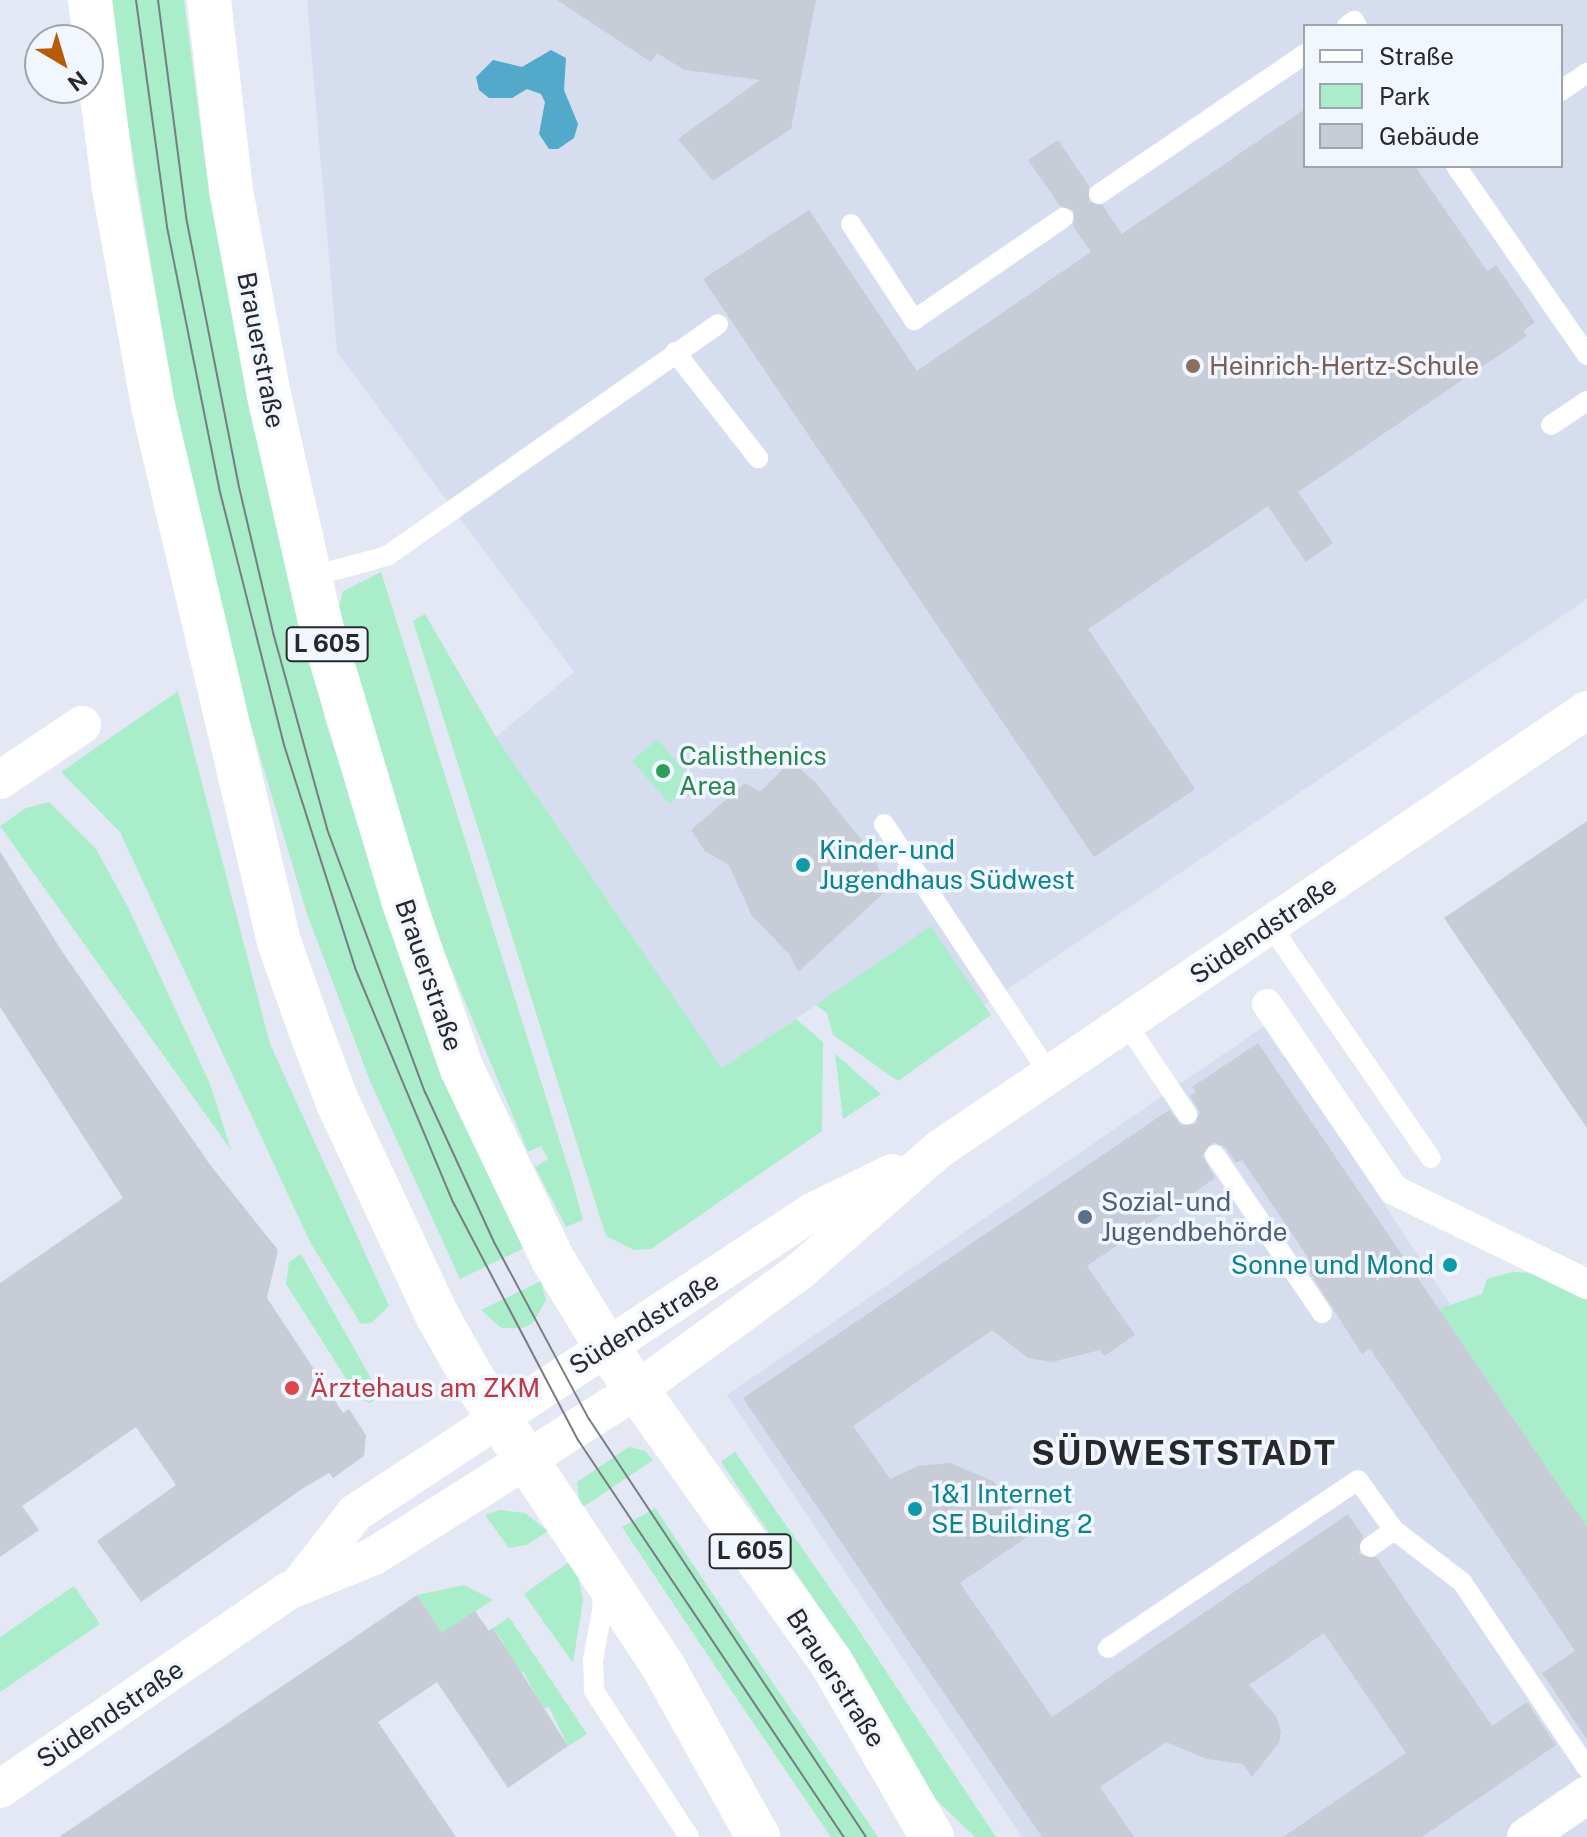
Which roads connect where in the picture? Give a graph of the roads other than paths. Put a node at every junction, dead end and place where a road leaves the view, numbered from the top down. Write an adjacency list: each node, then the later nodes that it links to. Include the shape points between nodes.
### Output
1 (90, 0): 33 (main road, via 113,183 153,406 279,942 338,1103 379,1195 437,1315)
2 (209, 0): 16 (main road, Brauerstraße / L 605, via 231,190)
3 (1303, 55): 7 (lane)
4 (1587, 73): 5 (lane)
5 (1563, 90)
6 (1457, 168): 12 (lane)
7 (1099, 194)
8 (1063, 218): 9 (lane, via 914,320)
9 (851, 224)
10 (718, 324): 11 (lane)
11 (675, 352): 15 (lane); 16 (lane, via 387,556)
12 (1587, 355)
13 (1587, 401): 14 (lane)
14 (1551, 425)
15 (758, 458)
16 (310, 577): 31 (main road, Brauerstraße / L 605, via 366,781 462,1069 552,1258)
17 (1587, 710): 21 (street, Südendstraße)
18 (82, 725): 19 (street)
19 (0, 780)
20 (884, 824): 24 (lane)
21 (1270, 925): 23 (street, Südendstraße); 28 (lane)
22 (1267, 1004): 29 (street, via 1394,1190)
23 (1126, 1023): 24 (street, Südendstraße); 25 (lane)
24 (1050, 1075): 26 (street, Südendstraße)
25 (1187, 1114)
26 (938, 1150): 31 (street, Südendstraße, via 812,1212); 32 (street, Südendstraße, via 800,1271)
27 (1215, 1155): 30 (lane)
28 (1431, 1158)
29 (1587, 1284)
30 (1322, 1313)
31 (607, 1348): 32 (main road, Brauerstraße / L 605); 33 (street, Südendstraße)
32 (637, 1390): 34 (street, Südendstraße); 45 (main road, Brauerstraße / L 605, via 831,1662)
33 (497, 1417): 34 (main road); 38 (street, Südendstraße, via 355,1513)
34 (525, 1458): 37 (main road); 38 (street, Südendstraße, via 374,1556)
35 (1394, 1530): 36 (lane); 39 (lane, via 1358,1480); 40 (lane, via 1462,1582)
36 (1370, 1547)
37 (589, 1557): 43 (lane, via 603,1605 593,1660 594,1691); 44 (main road, via 663,1666)
38 (298, 1585): 41 (street, Südendstraße)
39 (1108, 1648)
40 (1587, 1768)
41 (0, 1789)
42 (1587, 1795): 46 (street)
43 (689, 1837)
44 (758, 1837)
45 (932, 1837)
46 (1526, 1837)

